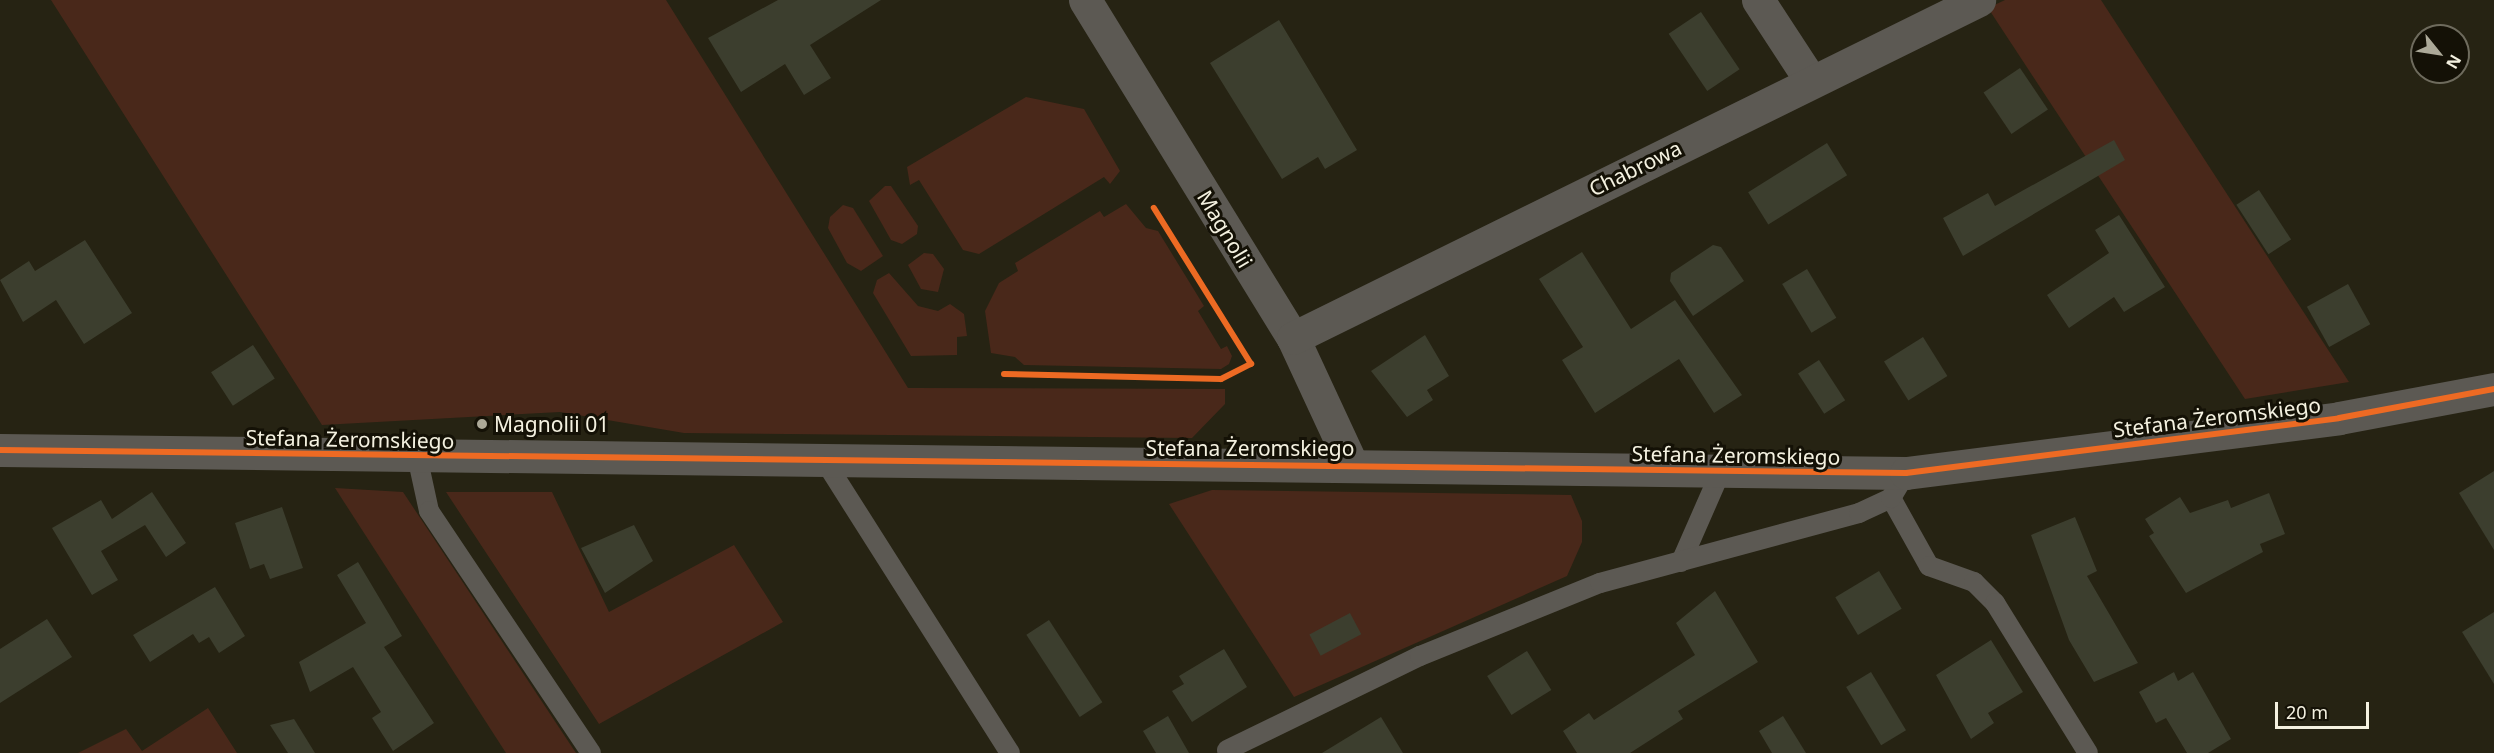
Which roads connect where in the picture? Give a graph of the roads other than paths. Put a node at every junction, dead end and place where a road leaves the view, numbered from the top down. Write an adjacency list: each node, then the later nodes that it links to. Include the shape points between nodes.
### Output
1 (1086, 0): 5 (street, Magnolii)
2 (1758, 0): 4 (street)
3 (1979, 0): 4 (street, Chabrowa)
4 (1811, 81): 5 (street, Chabrowa)
5 (1293, 338): 10 (street, Magnolii)
6 (2494, 389): 12 (street, Stefana Żeromskiego, via 2339,418)
7 (0, 450): 8 (street, Stefana Żeromskiego)
8 (417, 456): 9 (street, Stefana Żeromskiego); 15 (lane, via 429,511)
9 (826, 463): 10 (street, Stefana Żeromskiego); 16 (lane)
10 (1352, 465): 11 (street, Stefana Żeromskiego)
11 (1721, 471): 12 (street, Stefana Żeromskiego); 13 (lane)
12 (1898, 485): 13 (lane, via 1859,513 1769,534); 17 (lane, via 1929,566 1974,582 1995,603)
13 (1681, 562): 14 (lane, via 1600,583 1504,620)
14 (1227, 750)
15 (591, 753)
16 (1010, 753)
17 (2088, 753)

